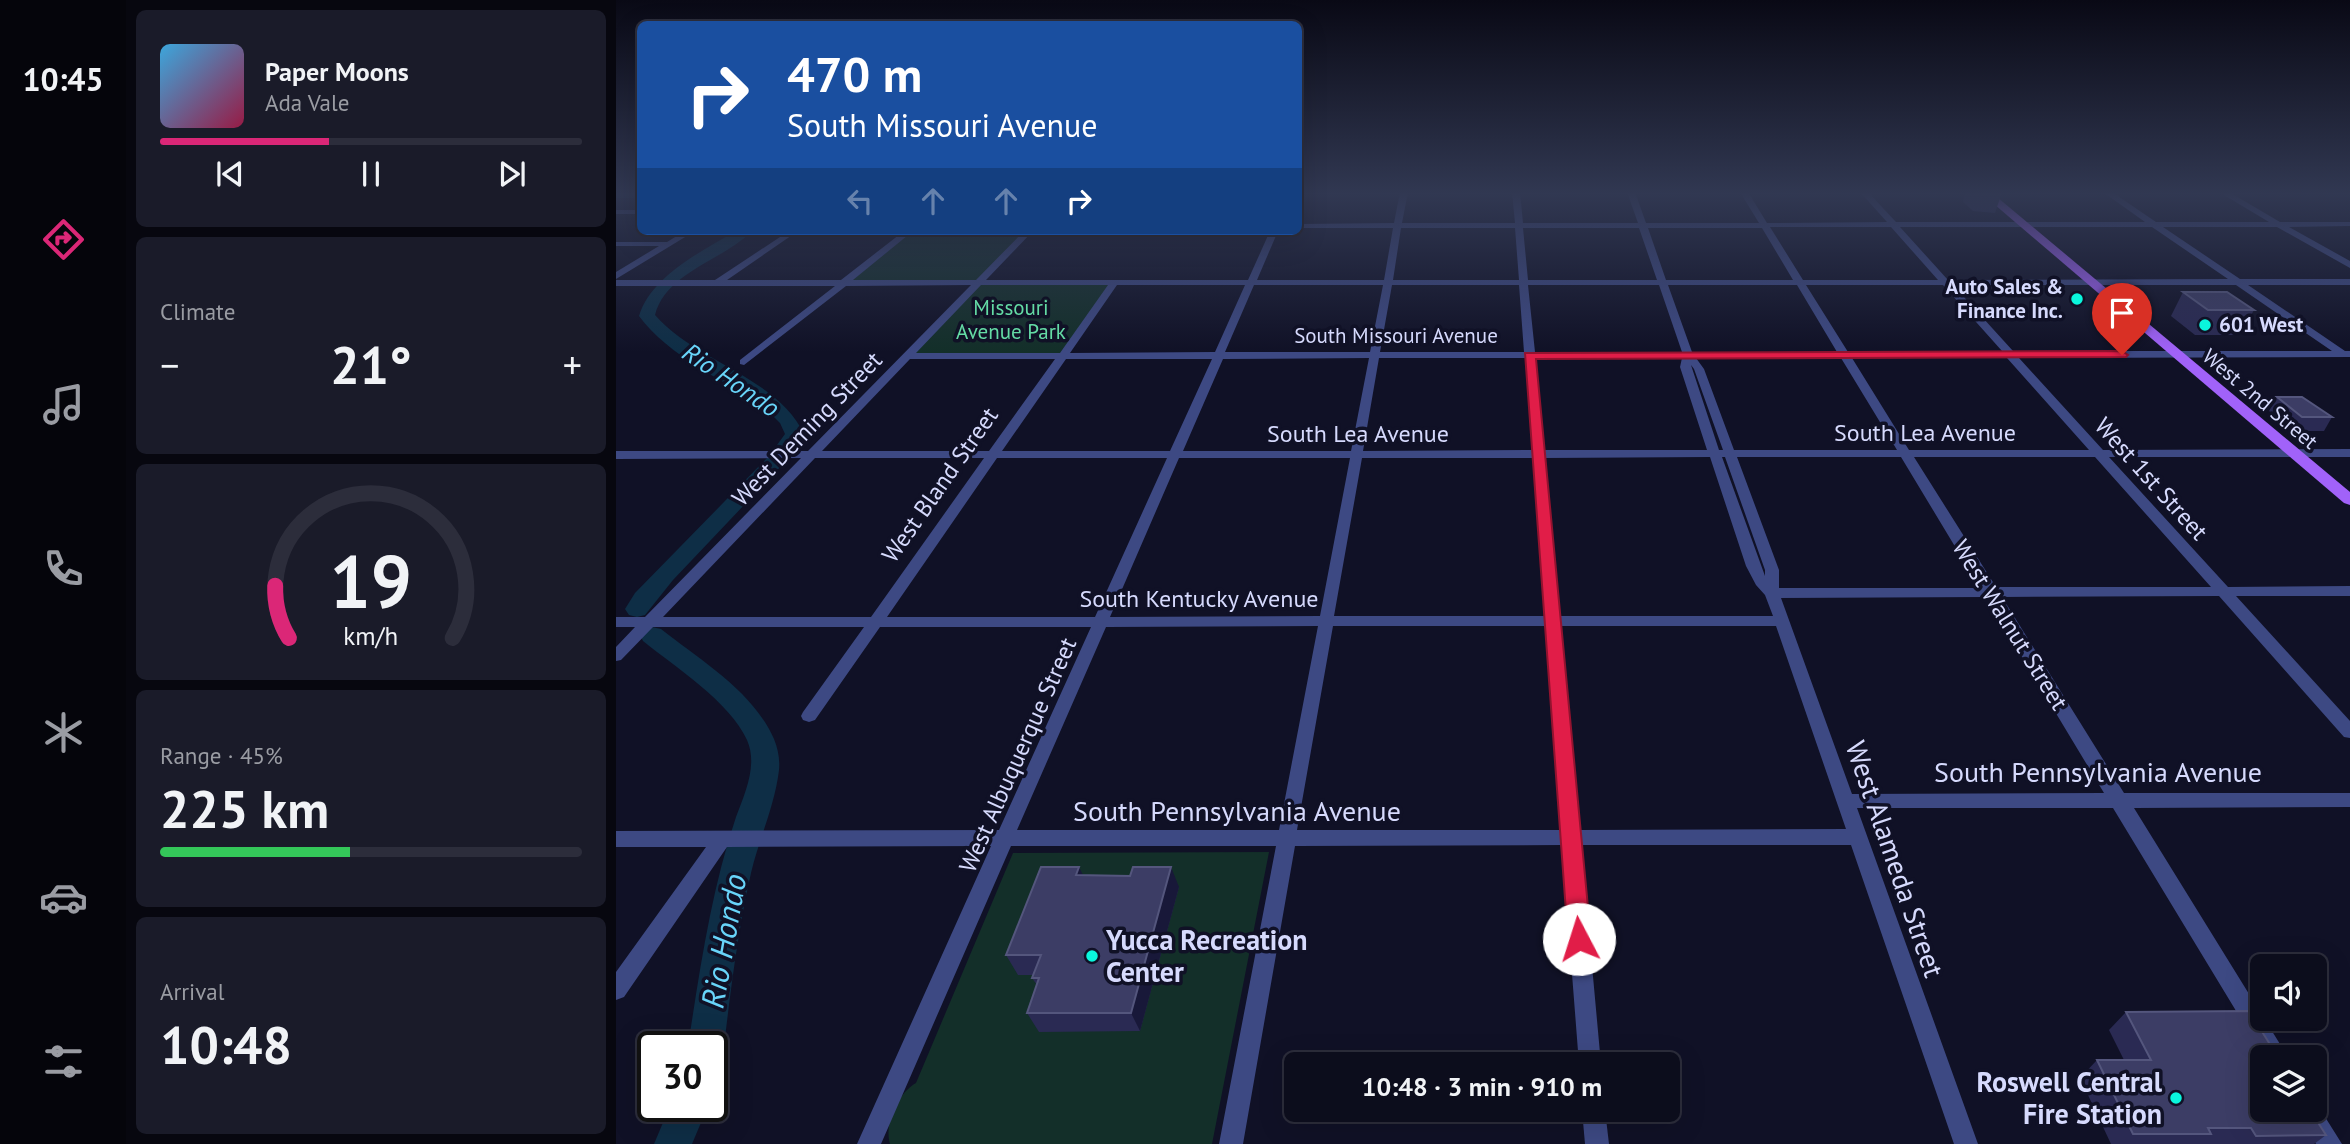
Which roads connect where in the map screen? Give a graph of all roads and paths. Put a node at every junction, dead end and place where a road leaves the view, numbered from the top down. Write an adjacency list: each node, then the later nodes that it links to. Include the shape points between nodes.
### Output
1 (668, 245): 15 (street)
2 (773, 245): 27 (street)
3 (891, 245): 28 (street)
4 (1015, 245): 29 (street, West Deming Street)
5 (1268, 245): 23 (street, West Albuquerque Street)
6 (1394, 245): 24 (street)
7 (1521, 245): 25 (street)
8 (1649, 245): 26 (street, West Alameda Street)
9 (1777, 245): 16 (street, West Walnut Street)
10 (1913, 245): 17 (street, West 1st Street)
11 (2048, 245): 18 (main road, West 2nd Street)
12 (2185, 245): 19 (street)
13 (2316, 245): 14 (street)
14 (2350, 265)
15 (616, 276)
16 (1800, 282): 17 (street); 26 (street); 33 (street, West Walnut Street)
17 (1946, 282): 18 (street); 34 (street, West 1st Street)
18 (2092, 282): 19 (street); 30 (main road, West 2nd Street)
19 (2238, 282): 20 (street); 39 (street)
20 (2350, 282)
21 (616, 283): 27 (street)
22 (1114, 283): 23 (street); 29 (street); 36 (street, West Bland Street)
23 (1251, 283): 24 (street); 37 (street, West Albuquerque Street)
24 (1388, 283): 25 (street); 38 (street)
25 (1524, 283): 26 (street); 31 (street)
26 (1663, 283): 32 (street, West Alameda Street)
27 (716, 284): 28 (street)
28 (844, 284): 29 (street); 40 (street)
29 (978, 284): 35 (street, West Deming Street)
30 (2178, 354): 34 (street, South Missouri Avenue); 39 (street, South Missouri Avenue); 41 (main road, West 2nd Street)
31 (1530, 355): 32 (street, South Missouri Avenue); 38 (street, South Missouri Avenue); 43 (street)
32 (1688, 355): 33 (street, South Missouri Avenue); 44 (street, West Alameda Street, via 1685,367); 45 (street, West Alameda Street, via 1699,369)
33 (1844, 355): 34 (street, South Missouri Avenue); 46 (street, West Walnut Street)
34 (2010, 355): 47 (street, West 1st Street)
35 (907, 356): 36 (street, South Missouri Avenue); 52 (street, West Deming Street)
36 (1063, 356): 37 (street, South Missouri Avenue); 49 (street, West Bland Street)
37 (1219, 356): 38 (street, South Missouri Avenue); 50 (street, West Albuquerque Street)
38 (1374, 356): 51 (street)
39 (2348, 356)
40 (744, 362)
41 (2294, 453): 42 (street, South Lea Avenue); 47 (street, South Lea Avenue); 53 (main road, West 2nd Street)
42 (2350, 453)
43 (1538, 454): 44 (street, South Lea Avenue); 51 (street, South Lea Avenue); 59 (street)
44 (1714, 454): 45 (street, South Lea Avenue); 57 (street, West Alameda Street, via 1753,566)
45 (1731, 454): 46 (street, South Lea Avenue); 57 (street, West Alameda Street, via 1772,570)
46 (1905, 454): 47 (street, South Lea Avenue); 54 (street, West Walnut Street)
47 (2099, 454): 55 (street, West 1st Street)
48 (616, 455): 52 (street, South Lea Avenue)
49 (993, 455): 50 (street, South Lea Avenue); 52 (street, South Lea Avenue); 63 (street, West Bland Street)
50 (1175, 455): 51 (street, South Lea Avenue); 64 (street, West Albuquerque Street)
51 (1356, 455): 58 (street)
52 (811, 456): 62 (street, West Deming Street)
53 (2350, 500)
54 (1990, 592): 55 (street); 57 (street); 68 (street, West Walnut Street)
55 (2224, 592): 56 (street); 67 (street, West 1st Street)
56 (2350, 592)
57 (1772, 593): 60 (street, West Alameda Street)
58 (1327, 621): 59 (street, South Kentucky Avenue); 64 (street, South Kentucky Avenue); 74 (street)
59 (1553, 621): 60 (street, South Kentucky Avenue); 75 (street)
60 (1782, 621): 70 (street, West Alameda Street)
61 (616, 622): 62 (street, South Kentucky Avenue)
62 (648, 622): 63 (street, South Kentucky Avenue); 65 (street, West Deming Street)
63 (877, 622): 64 (street, South Kentucky Avenue); 66 (street, West Bland Street)
64 (1102, 622): 76 (street, West Albuquerque Street)
65 (616, 656)
66 (809, 716)
67 (2350, 732)
68 (2119, 800): 69 (street, South Pennsylvania Avenue); 70 (street, South Pennsylvania Avenue); 78 (street, West Walnut Street)
69 (2350, 800)
70 (1845, 801): 71 (street, West Alameda Street)
71 (1858, 837): 75 (street, South Pennsylvania Avenue); 85 (street, West Alameda Street)
72 (616, 839): 73 (street, South Pennsylvania Avenue)
73 (722, 839): 76 (street, South Pennsylvania Avenue); 77 (street)
74 (1288, 839): 75 (street, South Pennsylvania Avenue); 76 (street, South Pennsylvania Avenue); 83 (street)
75 (1571, 839): 79 (street)
76 (1006, 840): 82 (street, West Albuquerque Street)
77 (616, 990)
78 (2270, 1045)
79 (1589, 1052)
80 (1595, 1122): 84 (street)
81 (2316, 1122): 86 (street)
82 (869, 1144)
83 (1231, 1144)
84 (1597, 1144)
85 (1966, 1144)
86 (2330, 1144)

